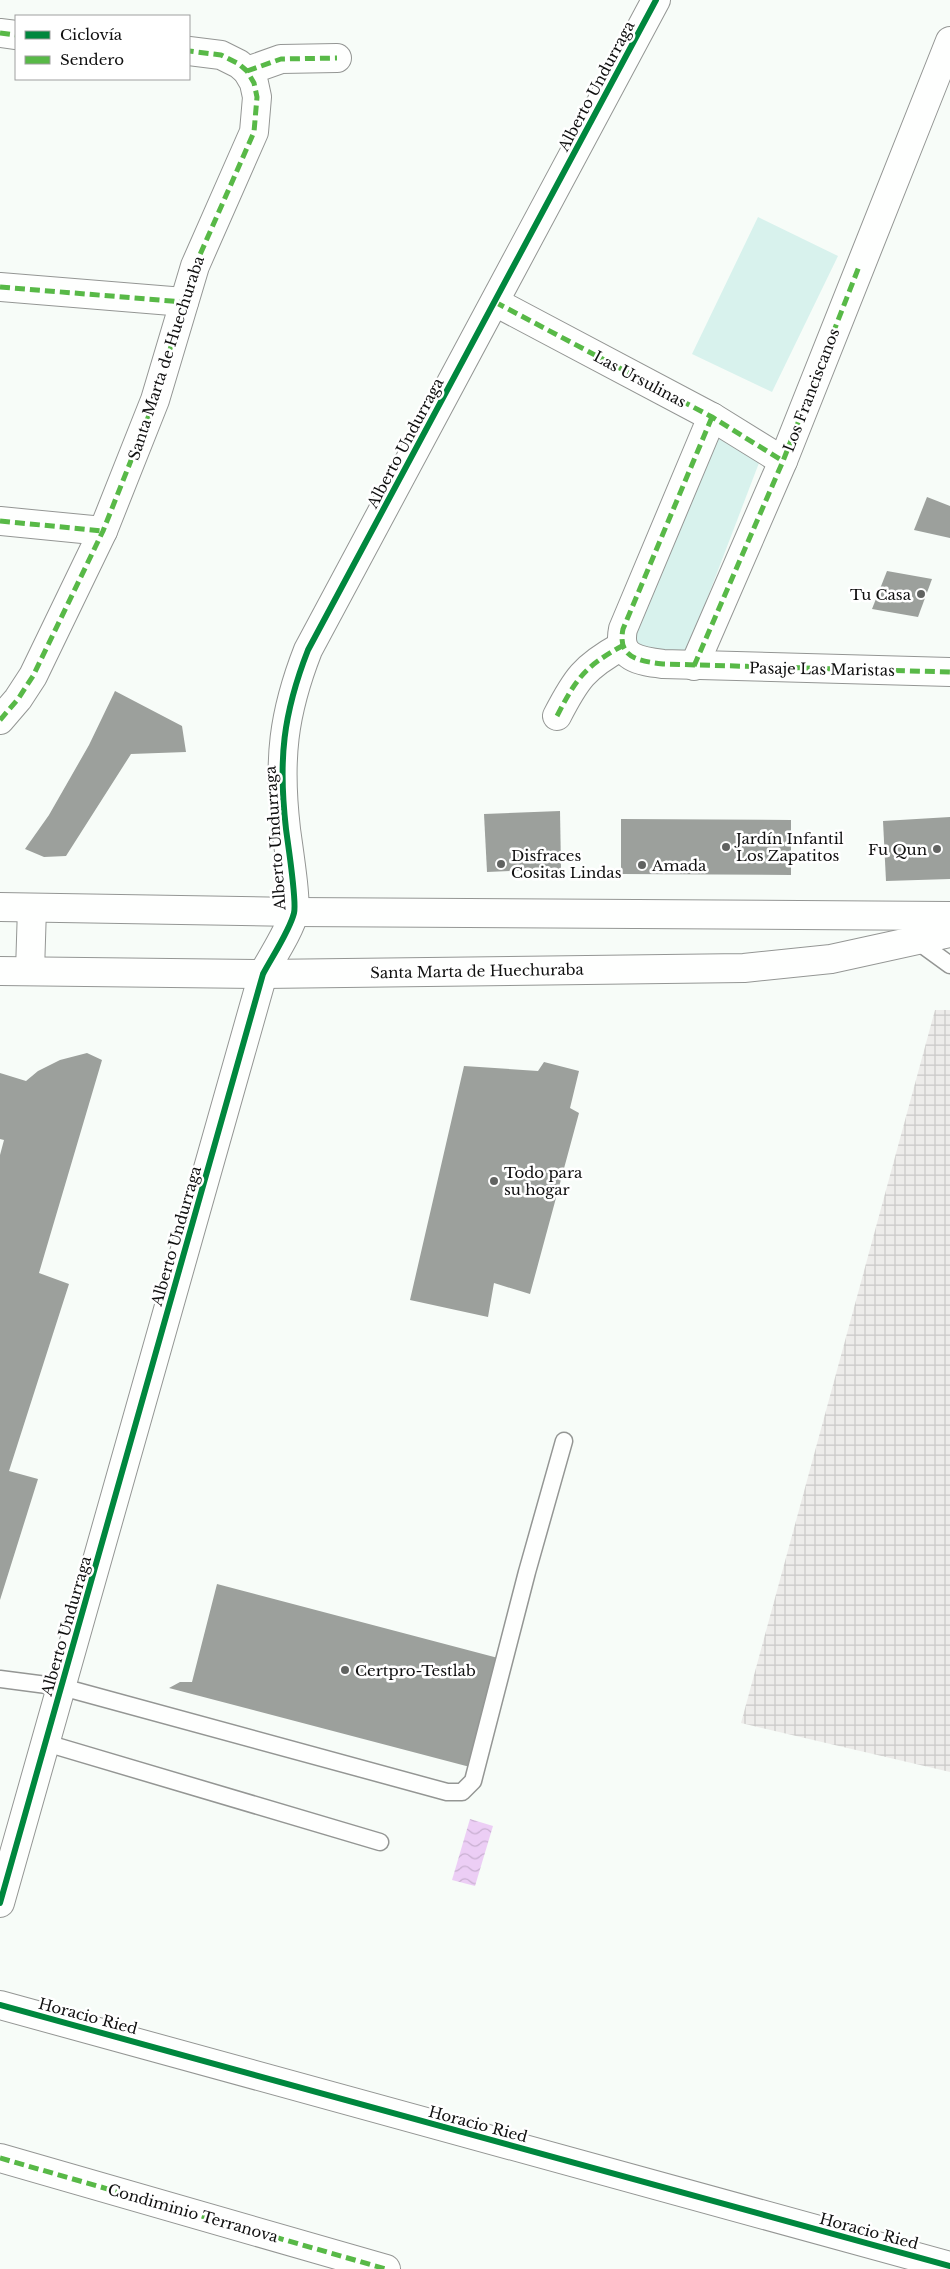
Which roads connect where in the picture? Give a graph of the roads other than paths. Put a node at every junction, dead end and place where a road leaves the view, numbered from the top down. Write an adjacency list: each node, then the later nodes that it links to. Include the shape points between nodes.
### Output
1 (656, 0): 10 (street, Alberto Undurraga)
2 (0, 33): 3 (street)
3 (15, 35)
4 (950, 40): 12 (street, Los Franciscanos)
5 (190, 51): 7 (street, via 221,55)
6 (337, 58): 7 (street, via 281,59)
7 (247, 71): 9 (street, Santa Marta de Huechuraba, via 254,83 256,97 254,132 209,231)
8 (0, 287): 9 (street)
9 (184, 302): 14 (street, Santa Marta de Huechuraba, via 155,400)
10 (494, 302): 11 (street, Las Ursulinas); 22 (street, Alberto Undurraga, via 313,641 297,679 288,710 282,768 282,797)
11 (712, 418): 12 (street, Las Ursulinas); 15 (street, via 623,629)
12 (783, 461): 16 (street, Los Franciscanos)
13 (0, 521): 14 (street)
14 (103, 531): 19 (street, Santa Marta de Huechuraba, via 33,676)
15 (622, 646): 16 (street, via 631,656 650,663); 18 (street, via 580,675)
16 (694, 666): 17 (street, Pasaje Las Maristas)
17 (950, 672)
18 (557, 716)
19 (0, 720)
20 (0, 907): 21 (street)
21 (32, 908): 22 (street); 28 (street)
22 (295, 912): 23 (street); 29 (street, Alberto Undurraga)
23 (950, 916)
24 (950, 933): 25 (street, Santa Marta de Huechuraba)
25 (917, 941): 26 (lane); 29 (street, Santa Marta de Huechuraba, via 831,959 744,968)
26 (950, 964)
27 (0, 971): 28 (street, Santa Marta de Huechuraba)
28 (30, 971): 29 (street, Santa Marta de Huechuraba)
29 (263, 974): 32 (street, Alberto Undurraga)
30 (564, 1441): 32 (lane, via 473,1781 462,1792 447,1792)
31 (0, 1679): 32 (lane)
32 (62, 1687): 33 (street, Alberto Undurraga)
33 (46, 1743): 34 (lane); 35 (street, Alberto Undurraga)
34 (380, 1842)
35 (0, 1903)
36 (0, 2005): 38 (street, Horacio Ried)
37 (0, 2158): 39 (street, Condiminio Terranova)
38 (950, 2266)
39 (386, 2269)

